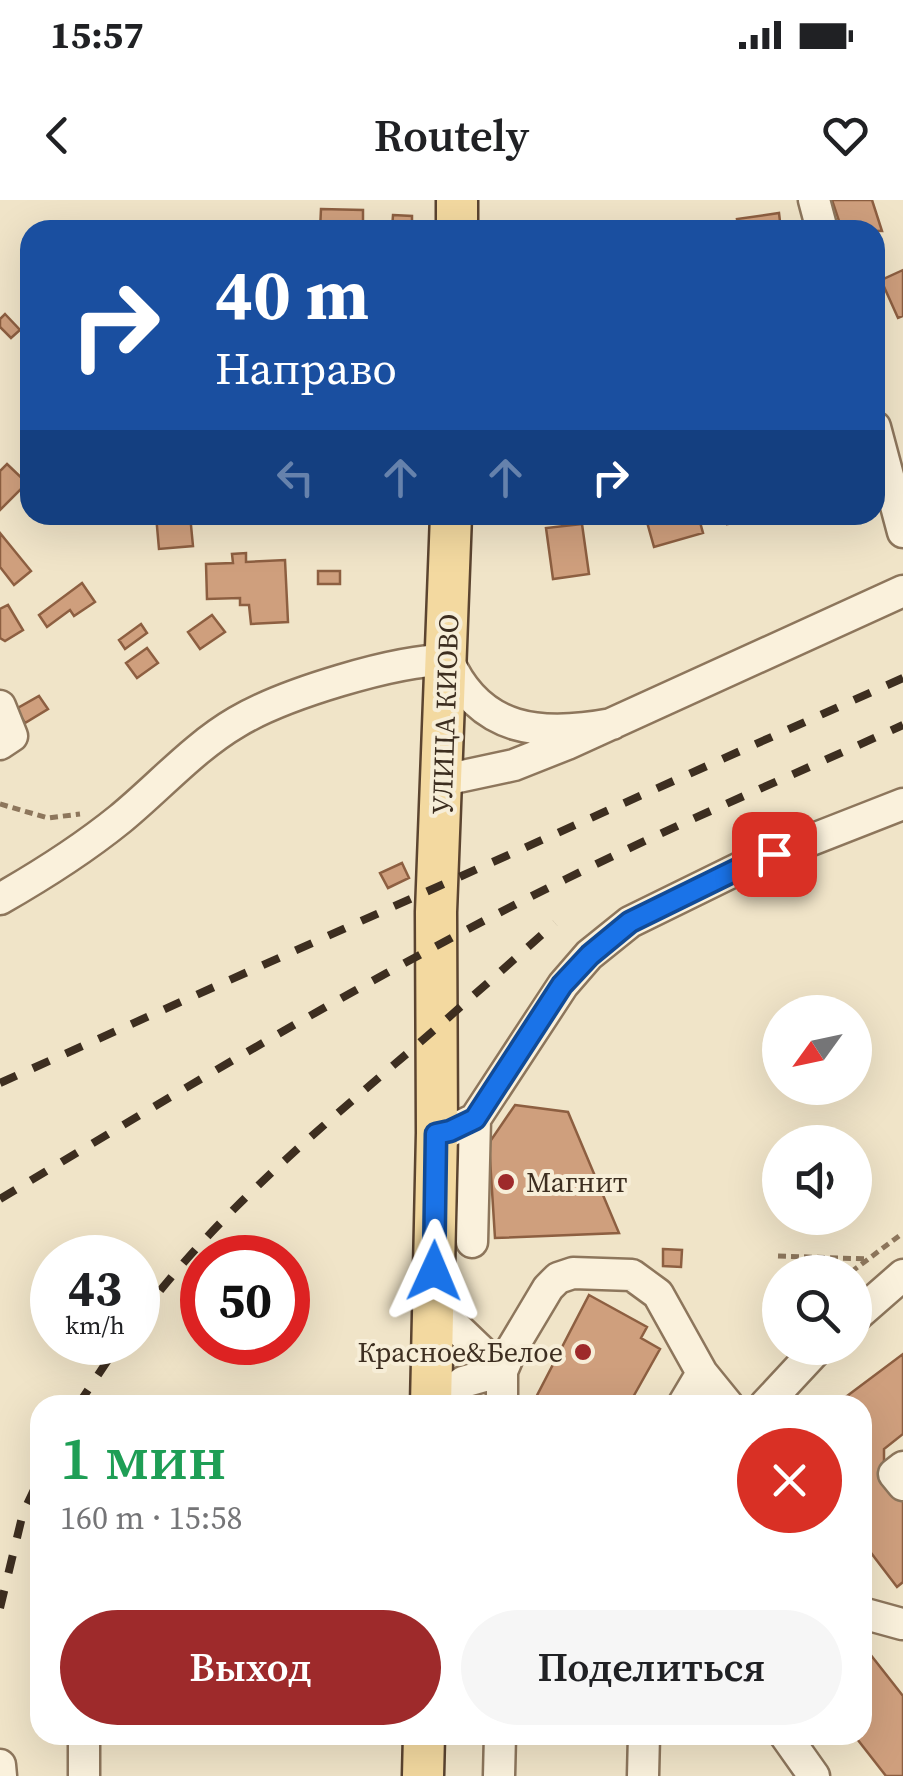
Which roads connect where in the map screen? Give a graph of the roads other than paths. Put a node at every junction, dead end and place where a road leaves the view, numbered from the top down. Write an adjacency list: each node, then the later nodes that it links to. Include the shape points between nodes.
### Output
1 (885, 464): 3 (street)
2 (451, 525): 5 (main road, УЛИЦА КИОВО)
3 (903, 532)
4 (903, 591): 7 (street)
5 (448, 660): 7 (street, via 458,683 490,716 569,732); 9 (main road, УЛИЦА КИОВО); 11 (street, via 390,668 284,700 237,722 118,820)
6 (0, 706): 8 (street, via 12,736)
7 (612, 724): 9 (street, via 514,765)
8 (0, 744)
9 (444, 780): 13 (main road, УЛИЦА КИОВО, via 436,912)
10 (903, 804): 12 (street, via 742,867 630,922 562,985)
11 (0, 899)
12 (475, 1119): 13 (street); 14 (street)
13 (436, 1134): 17 (main road, УЛИЦА КИОВО)
14 (472, 1242)
15 (903, 1275): 16 (street)
16 (872, 1301)
17 (433, 1305): 19 (street); 21 (main road, УЛИЦА КИОВО)
18 (802, 1365): 26 (street)
19 (502, 1371): 20 (street, via 548,1288 574,1273 632,1275 658,1294); 22 (street, via 463,1382); 23 (street)
20 (702, 1373): 24 (street); 25 (street)
21 (433, 1395)
22 (446, 1395)
23 (502, 1395)
24 (689, 1395)
25 (720, 1395)
26 (773, 1395)
27 (903, 1467): 28 (street, via 894,1474)
28 (903, 1485)
29 (872, 1616): 30 (street)
30 (903, 1624)
31 (84, 1745): 38 (street)
32 (424, 1745): 39 (main road)
33 (500, 1745): 40 (street)
34 (644, 1745): 41 (street)
35 (793, 1745): 42 (street)
36 (0, 1765): 37 (street)
37 (1, 1776)
38 (84, 1776)
39 (423, 1776)
40 (500, 1776)
41 (643, 1776)
42 (814, 1776)

